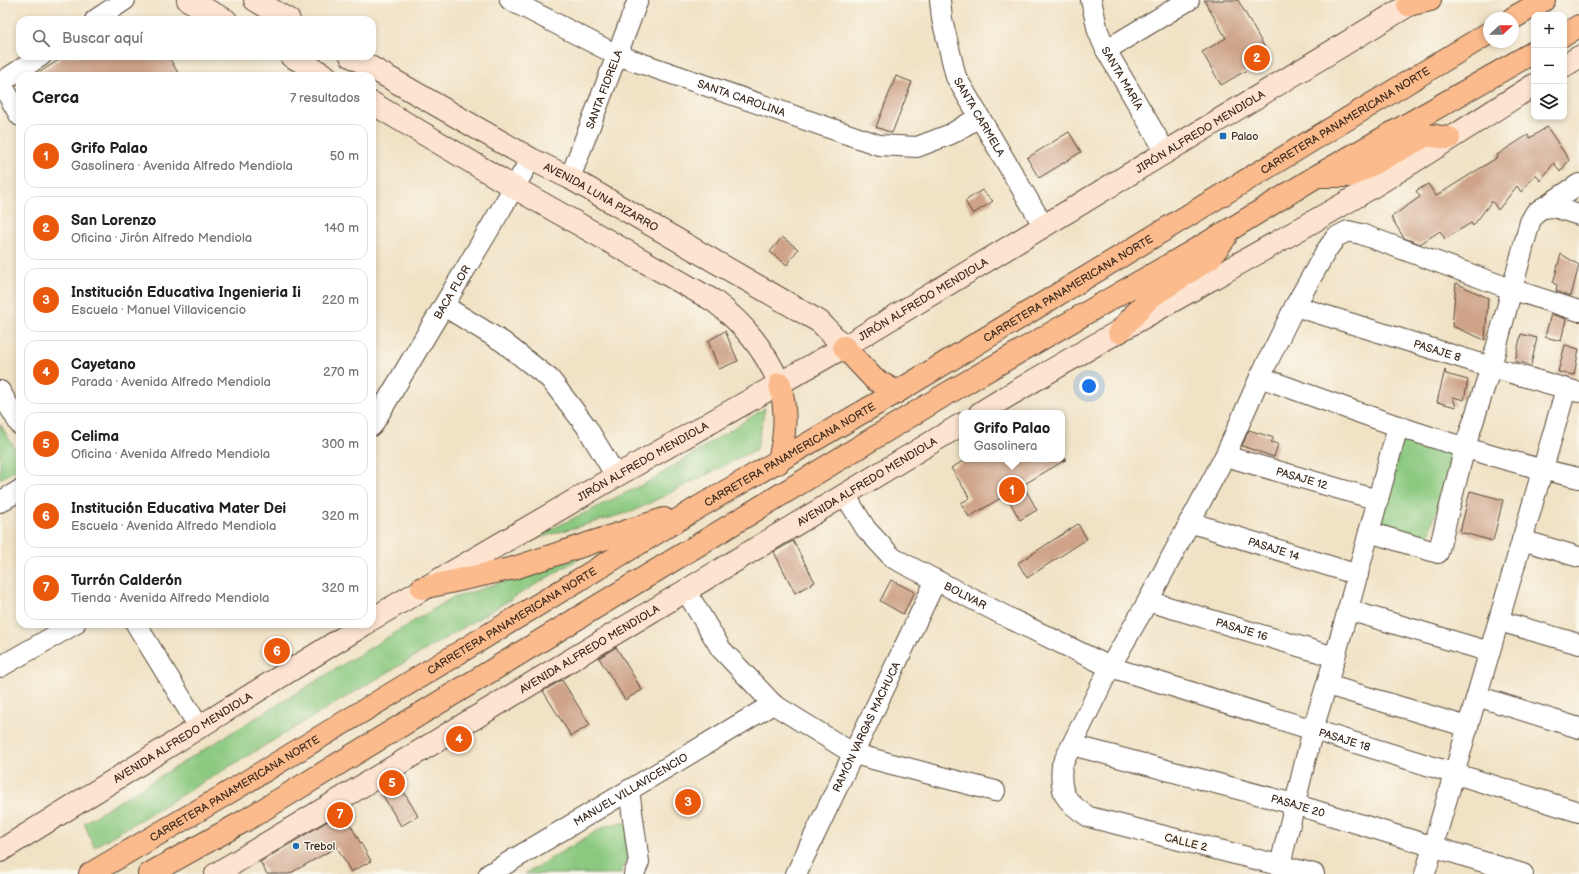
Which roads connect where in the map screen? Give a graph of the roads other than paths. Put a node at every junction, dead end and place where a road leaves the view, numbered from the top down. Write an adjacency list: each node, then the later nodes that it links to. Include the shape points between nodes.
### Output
1 (125, 0): 13 (street)
2 (188, 0): 14 (main road)
3 (255, 0): 15 (main road)
4 (510, 0): 21 (street, SANTA CAROLINA)
5 (638, 0): 21 (street, SANTA FIORELA)
6 (940, 0): 34 (street, SANTA CARMELA, via 956,77)
7 (1091, 0): 19 (street, SANTA MARÍA, via 1098,31)
8 (1189, 0): 19 (street)
9 (1430, 0): 11 (highway)
10 (1544, 0): 12 (highway)
11 (1412, 3): 36 (main road, JIRÓN ALFREDO MENDIOLA)
12 (1519, 15)
13 (101, 16)
14 (218, 16)
15 (282, 16)
16 (1579, 26): 17 (highway)
17 (1567, 32)
18 (1483, 37): 57 (highway, CARRETERA PANAMERICANA NORTE)
19 (1106, 50): 36 (street, SANTA MARÍA)
20 (1531, 54): 38 (highway)
21 (617, 55): 34 (street, SANTA CAROLINA, via 879,145 917,147 951,134); 39 (street, SANTA FIORELA)
22 (1579, 57): 26 (main road)
23 (35, 60): 28 (street)
24 (298, 60): 29 (main road)
25 (358, 60): 37 (main road, AVENIDA LUNA PIZARRO)
26 (1567, 64)
27 (16, 72): 30 (street)
28 (17, 72)
29 (319, 72)
30 (0, 83): 33 (street)
31 (1531, 87): 35 (main road)
32 (376, 105): 41 (main road)
33 (16, 109)
34 (979, 117): 44 (street, SANTA CARMELA)
35 (1448, 138): 38 (highway, via 1427,135 1350,176); 50 (main road, via 1349,201)
36 (1165, 151): 44 (main road, JIRÓN ALFREDO MENDIOLA)
37 (531, 159): 39 (main road, AVENIDA LUNA PIZARRO); 41 (street, BACA FLOR)
38 (1317, 176): 45 (highway)
39 (570, 178): 51 (main road, AVENIDA LUNA PIZARRO, via 820,322)
40 (1579, 184): 42 (street)
41 (515, 188): 47 (street, BACA FLOR); 54 (main road, via 714,301 733,315 748,330 770,362)
42 (1542, 208): 43 (street, via 1554,207); 46 (street, via 1535,213 1530,222)
43 (1579, 216)
44 (1043, 225): 51 (main road, JIRÓN ALFREDO MENDIOLA)
45 (1231, 228): 50 (highway, via 1209,259 1149,298); 113 (highway, via 943,396 246,820)
46 (1511, 289): 48 (street, via 1348,231 1336,237 1326,250); 49 (street); 52 (street)
47 (444, 306): 60 (street, BACA FLOR); 67 (street, via 504,342 550,379 586,426)
48 (1296, 306): 52 (street, PASAJE 8); 53 (street)
49 (1579, 311)
50 (1119, 332): 58 (main road)
51 (844, 348): 54 (main road, JIRÓN ALFREDO MENDIOLA); 57 (highway, via 874,379)
52 (1491, 367): 56 (street, PASAJE 8); 63 (street)
53 (1260, 377): 62 (street); 64 (street)
54 (780, 384): 65 (highway, via 786,419 783,448); 67 (main road, JIRÓN ALFREDO MENDIOLA)
55 (0, 391): 59 (street)
56 (1572, 391): 66 (street)
57 (897, 392): 65 (highway, CARRETERA PANAMERICANA NORTE)
58 (985, 410)
59 (16, 418)
60 (376, 419)
61 (959, 426): 70 (main road, AVENIDA ALFREDO MENDIOLA)
62 (1398, 426): 63 (street); 71 (street)
63 (1465, 447): 66 (street); 75 (street, via 1438,553)
64 (1225, 456): 71 (street, PASAJE 12); 74 (street)
65 (778, 463): 73 (highway, CARRETERA PANAMERICANA NORTE)
66 (1542, 470): 68 (street); 76 (street)
67 (616, 476): 80 (main road, JIRÓN ALFREDO MENDIOLA)
68 (1579, 478)
69 (16, 492): 72 (street)
70 (845, 495): 79 (street, BOLIVAR, via 866,529 893,558); 81 (main road, AVENIDA ALFREDO MENDIOLA)
71 (1378, 500): 75 (street)
72 (0, 502)
73 (699, 507): 80 (highway, via 514,568); 112 (highway, CARRETERA PANAMERICANA NORTE)
74 (1190, 522): 78 (street, PASAJE 14); 82 (street)
75 (1369, 532): 78 (street)
76 (1522, 540): 77 (street); 85 (street)
77 (1579, 557)
78 (1358, 575): 83 (street)
79 (936, 580): 92 (street, BOLIVAR); 102 (street, RAMÓN VARGAS MACHUCA)
80 (422, 588): 84 (main road)
81 (686, 591): 96 (street, via 721,649); 111 (main road, AVENIDA ALFREDO MENDIOLA)
82 (1148, 601): 91 (street, PASAJE 16); 92 (street)
83 (1348, 610): 90 (street); 91 (street)
84 (376, 617)
85 (1499, 621): 89 (street); 90 (street)
86 (68, 628): 93 (street)
87 (138, 628): 97 (street)
88 (358, 628): 97 (main road, AVENIDA ALFREDO MENDIOLA)
89 (1579, 644)
90 (1490, 652): 95 (street)
91 (1335, 657): 94 (street)
92 (1110, 666): 100 (street, PASAJE 18); 101 (street)
93 (0, 667)
94 (1327, 685): 98 (street); 100 (street)
95 (1477, 696): 98 (street); 99 (street)
96 (773, 704): 102 (street); 104 (street, MANUEL VILLAVICENCIO)
97 (199, 727): 109 (main road, AVENIDA ALFREDO MENDIOLA)
98 (1468, 727): 103 (street)
99 (1579, 728)
100 (1313, 729): 103 (street, PASAJE 18); 106 (street)
101 (1072, 745): 106 (street, PASAJE 20); 110 (street, CALLE 2, via 1062,765 1060,782 1064,796 1075,808 1089,817)
102 (854, 754): 105 (street); 117 (street, RAMÓN VARGAS MACHUCA)
103 (1454, 773): 107 (street, PASAJE 18); 108 (street)
104 (629, 790): 115 (street, MANUEL VILLAVICENCIO); 116 (street, via 639,862)
105 (995, 791)
106 (1294, 804): 108 (street, PASAJE 20); 110 (street)
107 (1579, 812)
108 (1433, 847): 119 (street); 120 (street, PASAJE 20)
109 (0, 851)
110 (1280, 865): 118 (street, CALLE 2)
111 (239, 868): 114 (main road, AVENIDA ALFREDO MENDIOLA)
112 (90, 874)
113 (149, 874)
114 (216, 874)
115 (489, 874)
116 (634, 874)
117 (796, 874)
118 (1314, 874)
119 (1425, 874)
120 (1523, 874)

